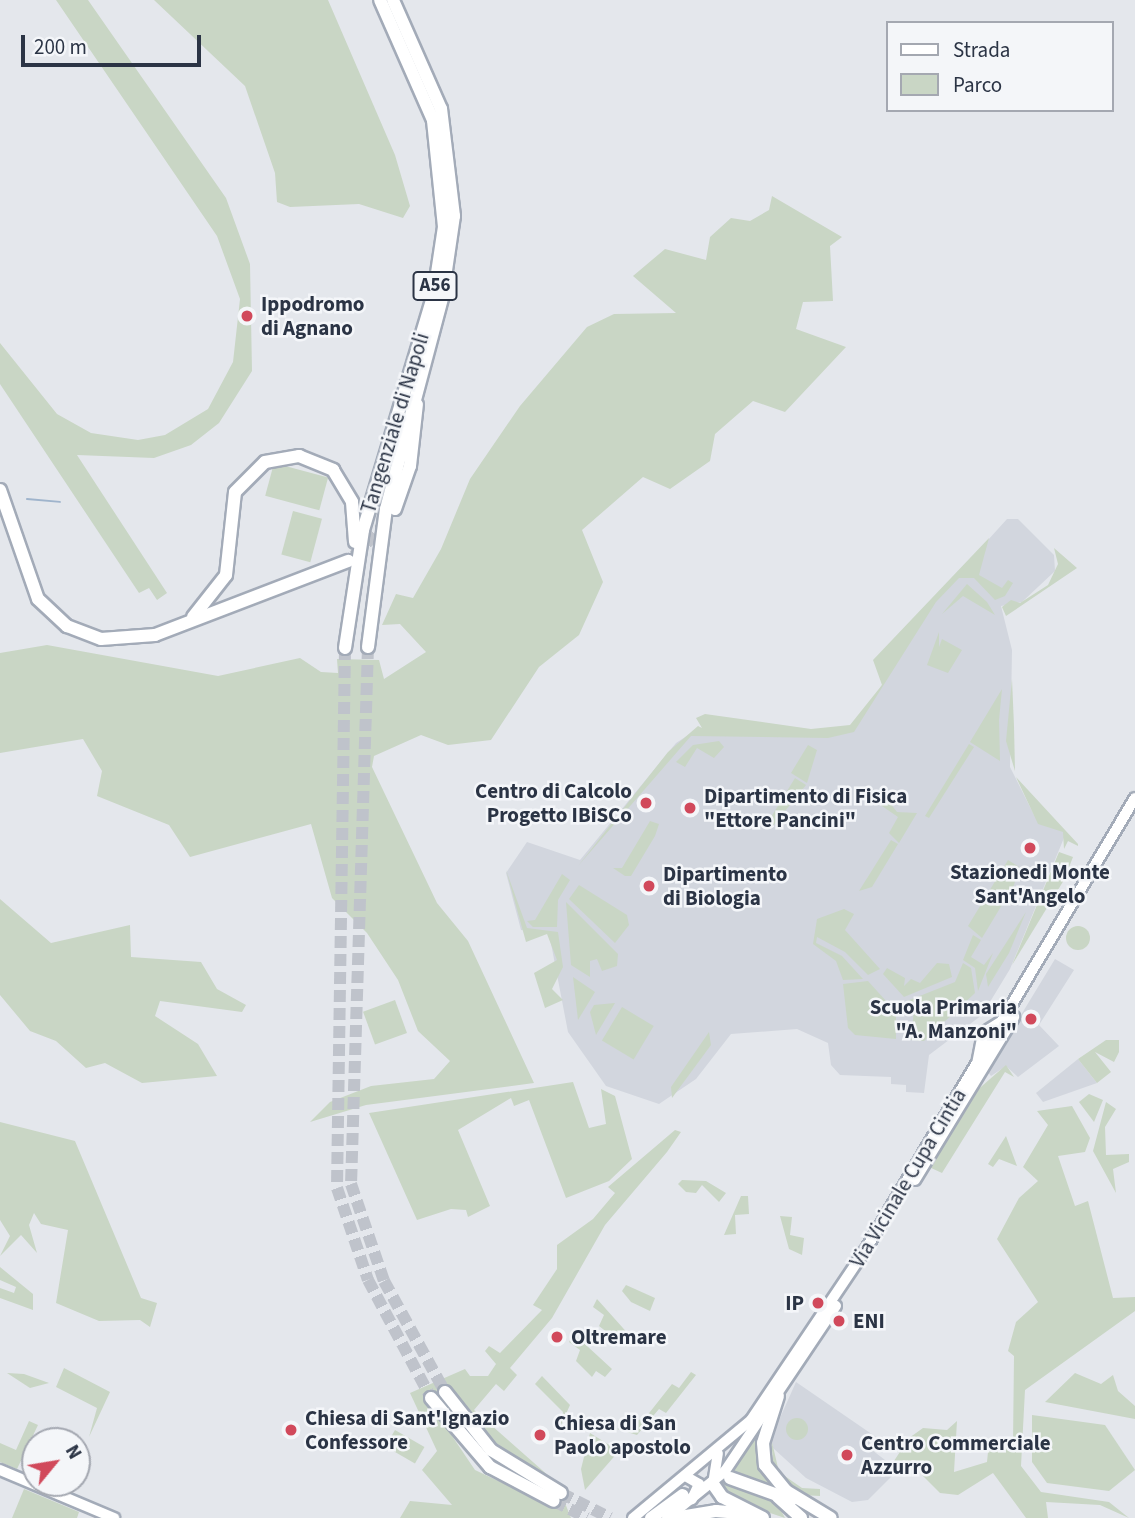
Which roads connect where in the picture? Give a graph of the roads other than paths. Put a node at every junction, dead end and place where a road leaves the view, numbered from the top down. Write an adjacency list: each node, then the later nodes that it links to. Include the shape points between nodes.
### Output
1 (380, 0): 7 (highway, Tangenziale di Napoli / A56, via 433,120 444,227 434,293)
2 (393, 0): 3 (highway, Tangenziale di Napoli / A56, via 435,91 454,177 449,266)
3 (419, 379): 5 (highway, via 411,466); 9 (highway, Tangenziale di Napoli / A56, via 386,509)
4 (0, 490): 8 (highway, via 33,590 67,626 122,640)
5 (395, 509)
6 (348, 561): 8 (highway)
7 (354, 574): 8 (highway, via 352,502 333,470 299,456 259,465 235,492 226,575); 10 (highway, Tangenziale di Napoli / A56)
8 (190, 621)
9 (368, 647)
10 (345, 648)
11 (1135, 798): 13 (main road, Via Vicinale Cupa Cintia)
12 (1135, 815): 13 (main road, Via Vicinale Cupa Cintia)
13 (1002, 1026): 15 (main road, Via Vicinale Cupa Cintia); 17 (main road, Via Vicinale Cupa Cintia, via 983,1033 977,1064 844,1283 751,1420)
14 (446, 1392): 16 (highway, via 491,1450 558,1497 482,1459)
15 (778, 1396): 21 (main road, Via Vicinale Cupa Cintia); 24 (highway, via 764,1460 775,1482)
16 (431, 1398)
17 (722, 1447): 19 (main road, Via Vicinale Cupa Cintia); 21 (main road)
18 (0, 1470): 26 (main road)
19 (687, 1477): 23 (main road, via 698,1488); 27 (main road, Via Vicinale Cupa Cintia)
20 (730, 1478): 22 (highway)
21 (713, 1484): 23 (main road, Via Vicinale Cupa Cintia); 25 (highway)
22 (775, 1494): 24 (highway); 31 (highway)
23 (684, 1501): 28 (highway); 29 (main road, Via Vicinale Cupa Cintia)
24 (804, 1503): 32 (highway)
25 (758, 1516): 30 (highway, via 716,1511)
26 (114, 1518)
27 (633, 1518)
28 (651, 1518)
29 (667, 1518)
30 (674, 1518)
31 (801, 1518)
32 (831, 1518)

